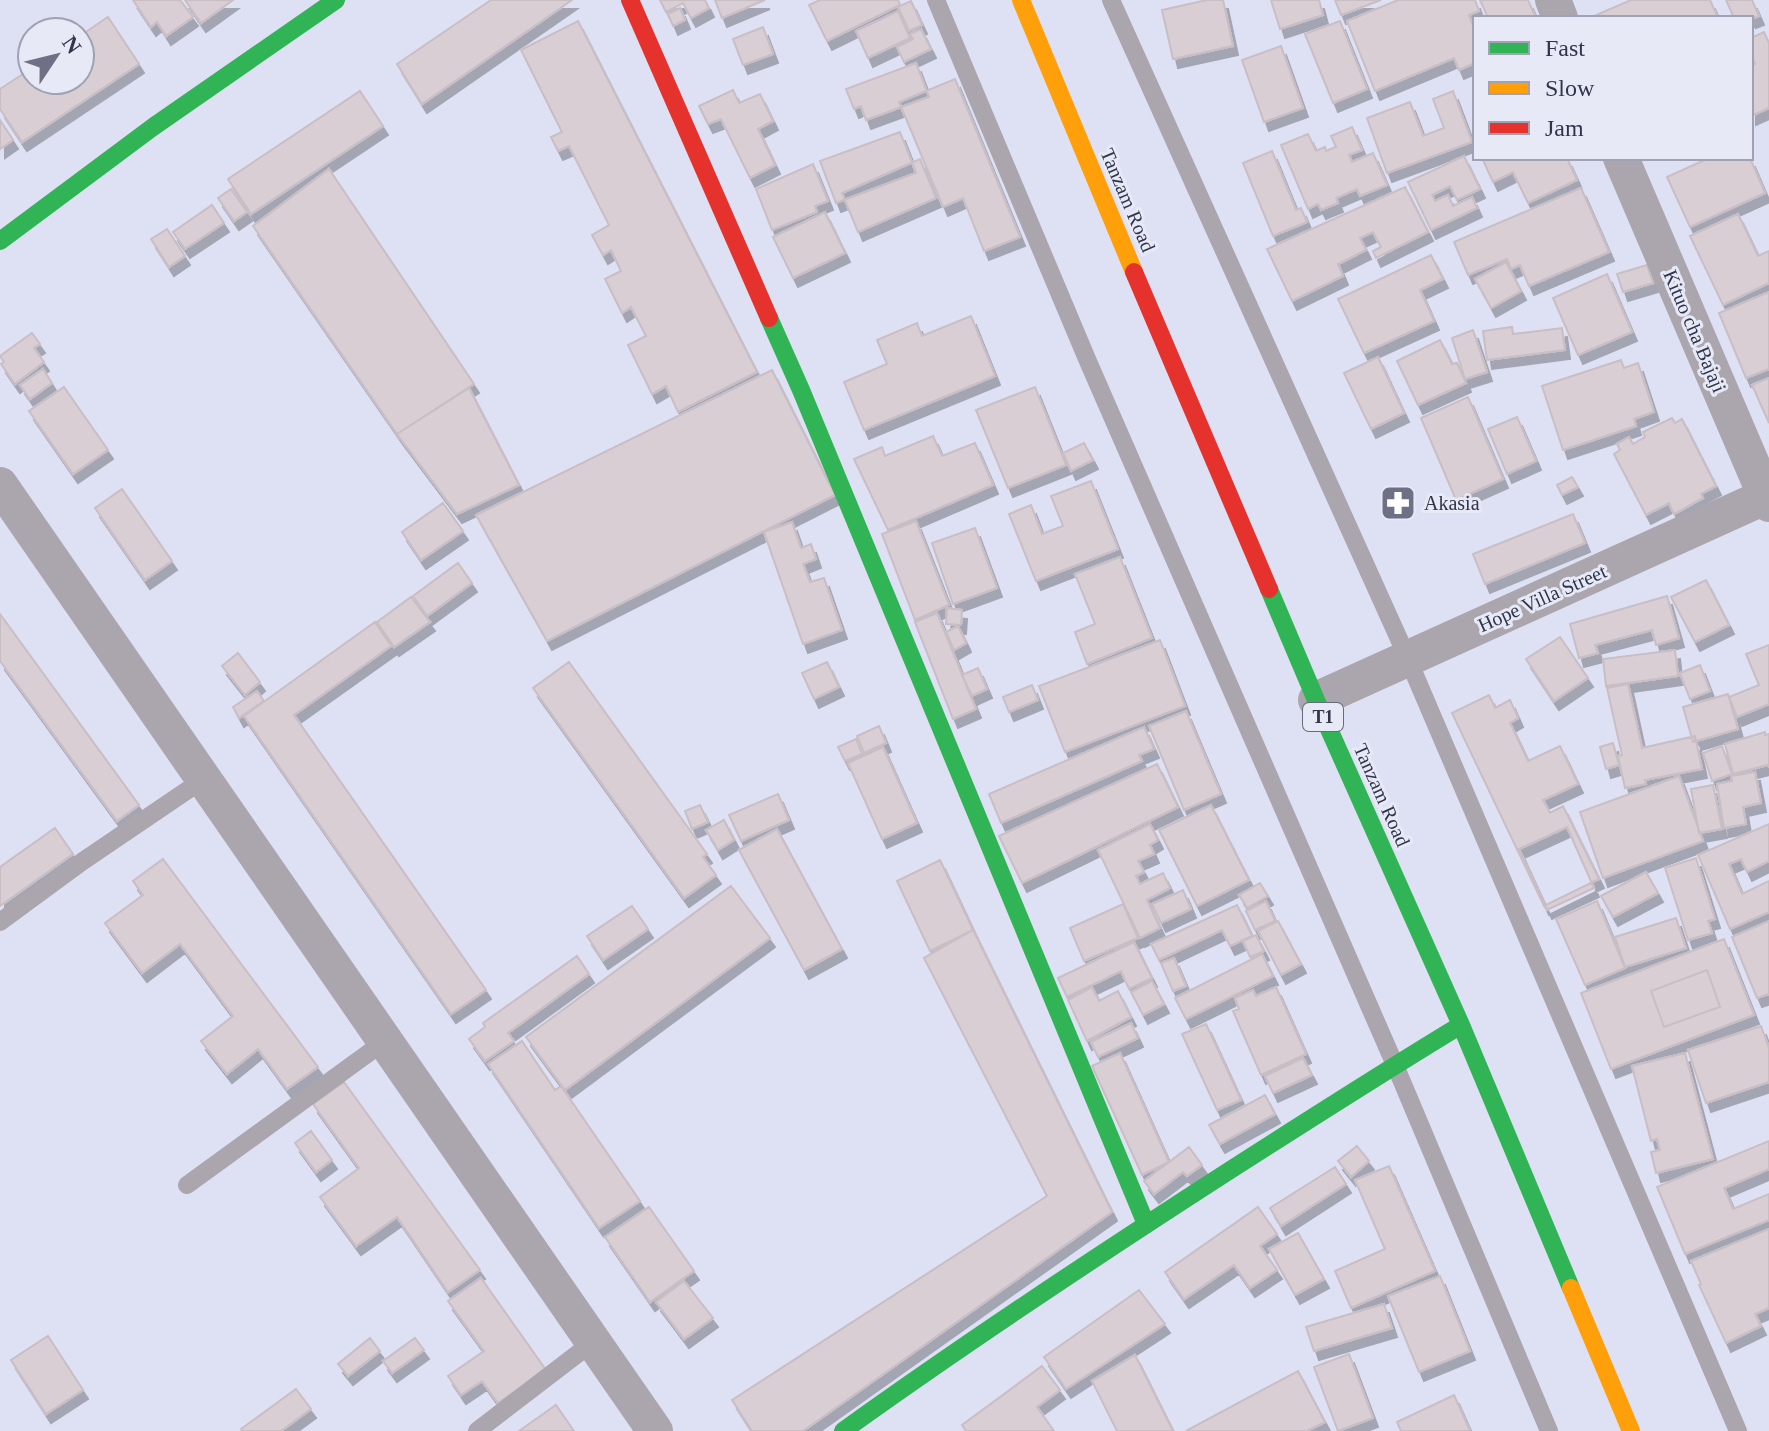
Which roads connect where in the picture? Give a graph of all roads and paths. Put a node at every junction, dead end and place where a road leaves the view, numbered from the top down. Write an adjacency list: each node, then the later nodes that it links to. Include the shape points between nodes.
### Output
1 (336, 0): 7 (main road)
2 (630, 0): 18 (main road, via 801,390)
3 (936, 0): 16 (lane)
4 (1021, 0): 11 (main road, Tanzam Road / T1)
5 (1111, 0): 10 (lane)
6 (1622, 160): 9 (street, Kituo cha Bajaji)
7 (0, 241)
8 (0, 485): 12 (street)
9 (1768, 498): 10 (street, Hope Villa Street)
10 (1408, 659): 11 (street, Hope Villa Street); 25 (lane)
11 (1316, 700): 14 (main road, Tanzam Road / T1)
12 (204, 779): 13 (lane); 15 (street)
13 (0, 922)
14 (1461, 1025): 16 (main road); 24 (main road, Tanzam Road / T1)
15 (385, 1041): 17 (lane); 19 (street)
16 (1395, 1065): 18 (main road); 23 (lane)
17 (187, 1185)
18 (1146, 1224): 22 (main road)
19 (593, 1342): 20 (lane); 21 (street)
20 (477, 1431)
21 (655, 1431)
22 (843, 1431)
23 (1549, 1431)
24 (1631, 1431)
25 (1738, 1431)

